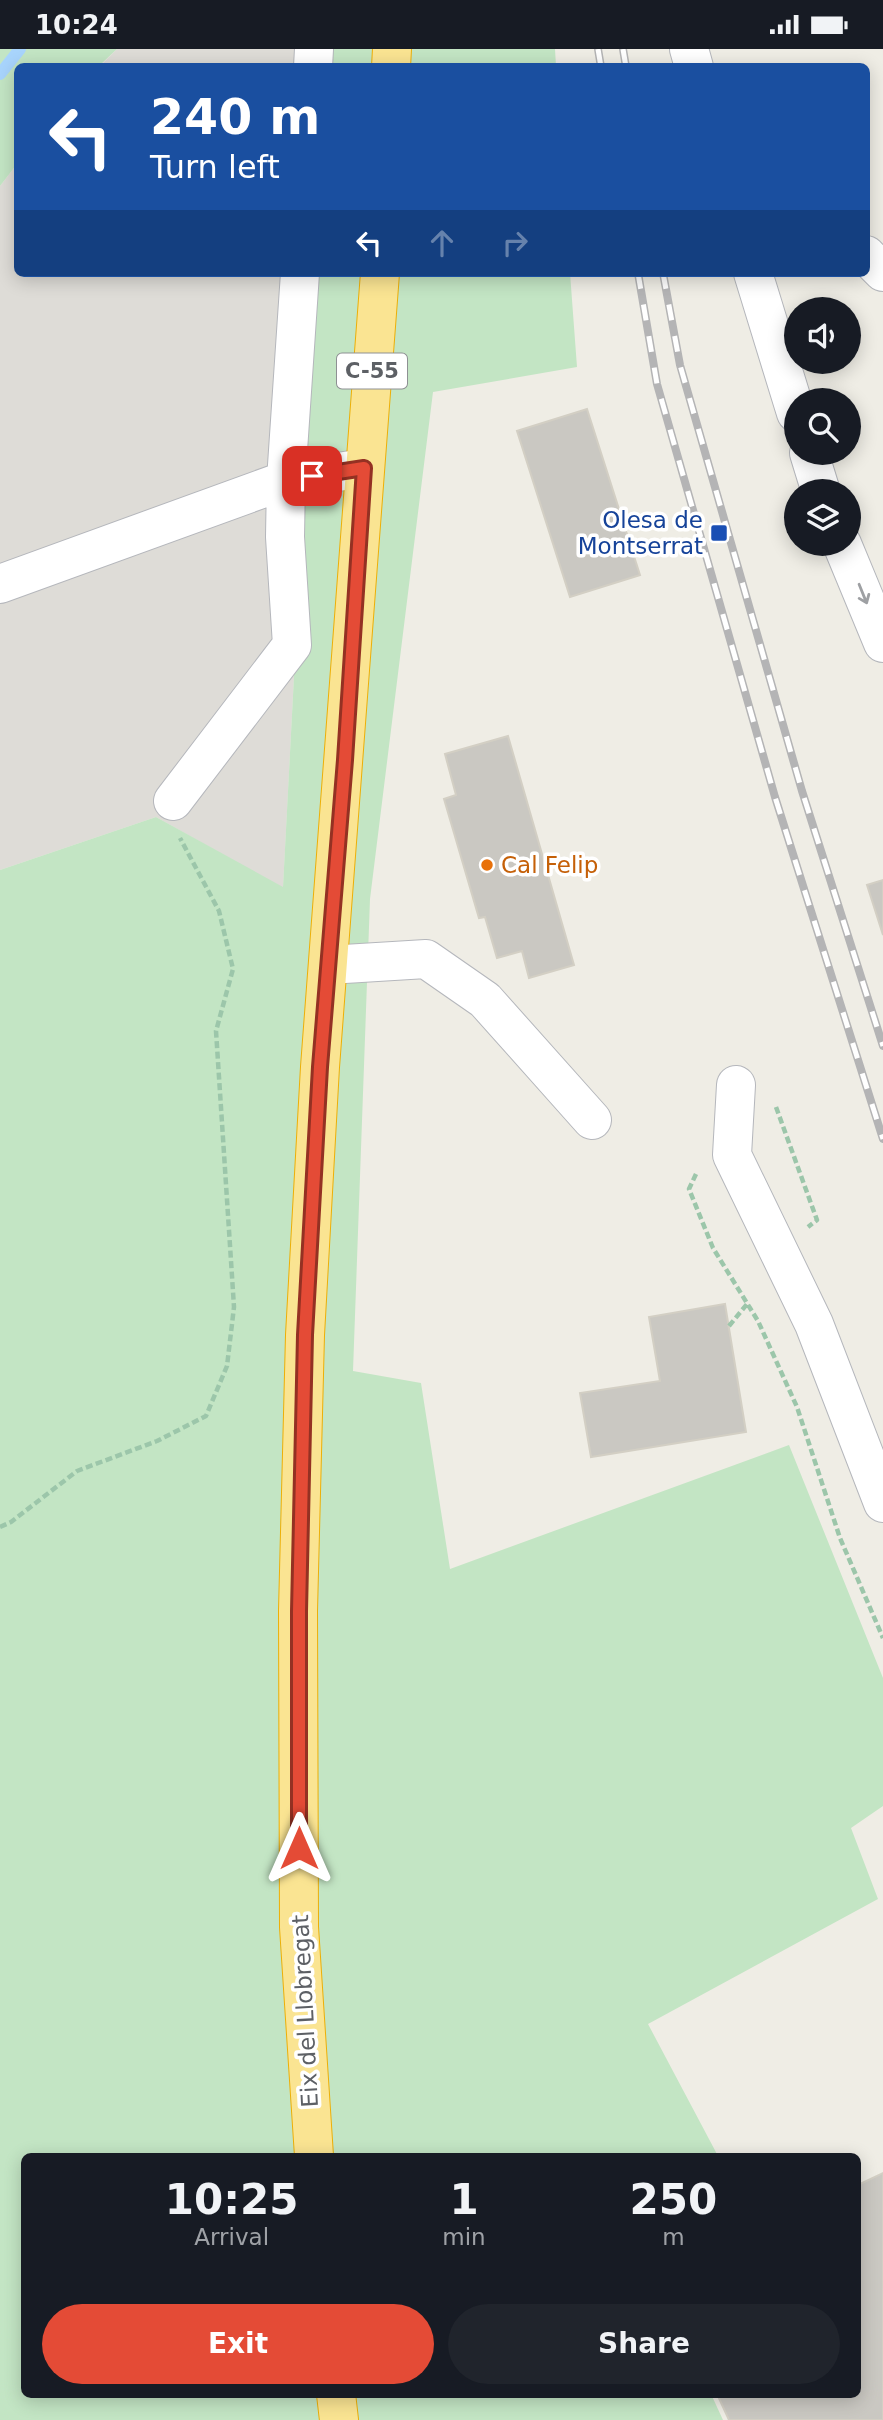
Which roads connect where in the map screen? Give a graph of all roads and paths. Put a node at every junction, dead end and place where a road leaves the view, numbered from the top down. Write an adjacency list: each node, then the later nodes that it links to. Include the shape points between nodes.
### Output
1 (300, 277): 7 (street)
2 (380, 277): 6 (highway, Eix del Llobregat / C-55)
3 (779, 277): 4 (street)
4 (758, 289): 5 (street)
5 (788, 388)
6 (364, 468): 7 (street); 12 (highway, Eix del Llobregat / C-55)
7 (286, 480): 9 (street); 11 (street, via 292,645)
8 (847, 556): 10 (street, one-way to 10)
9 (0, 584)
10 (883, 643)
11 (173, 801): 19 (path, via 171,820 219,911 233,969 216,1031 234,1307 227,1366 206,1416 157,1441 77,1471)
12 (328, 965): 14 (street, via 426,959 485,1000); 21 (highway, Eix del Llobregat / C-55, via 305,1335 299,1611 299,1927)
13 (736, 1085): 18 (street, via 732,1155 814,1324)
14 (592, 1120)
15 (700, 1165): 16 (path, via 690,1189 713,1248)
16 (747, 1304): 17 (path); 20 (path, via 797,1407 840,1538)
17 (729, 1326)
18 (883, 1503)
19 (0, 1527)
20 (883, 1638)
21 (314, 2153)
22 (336, 2398): 23 (highway)
23 (339, 2420)

